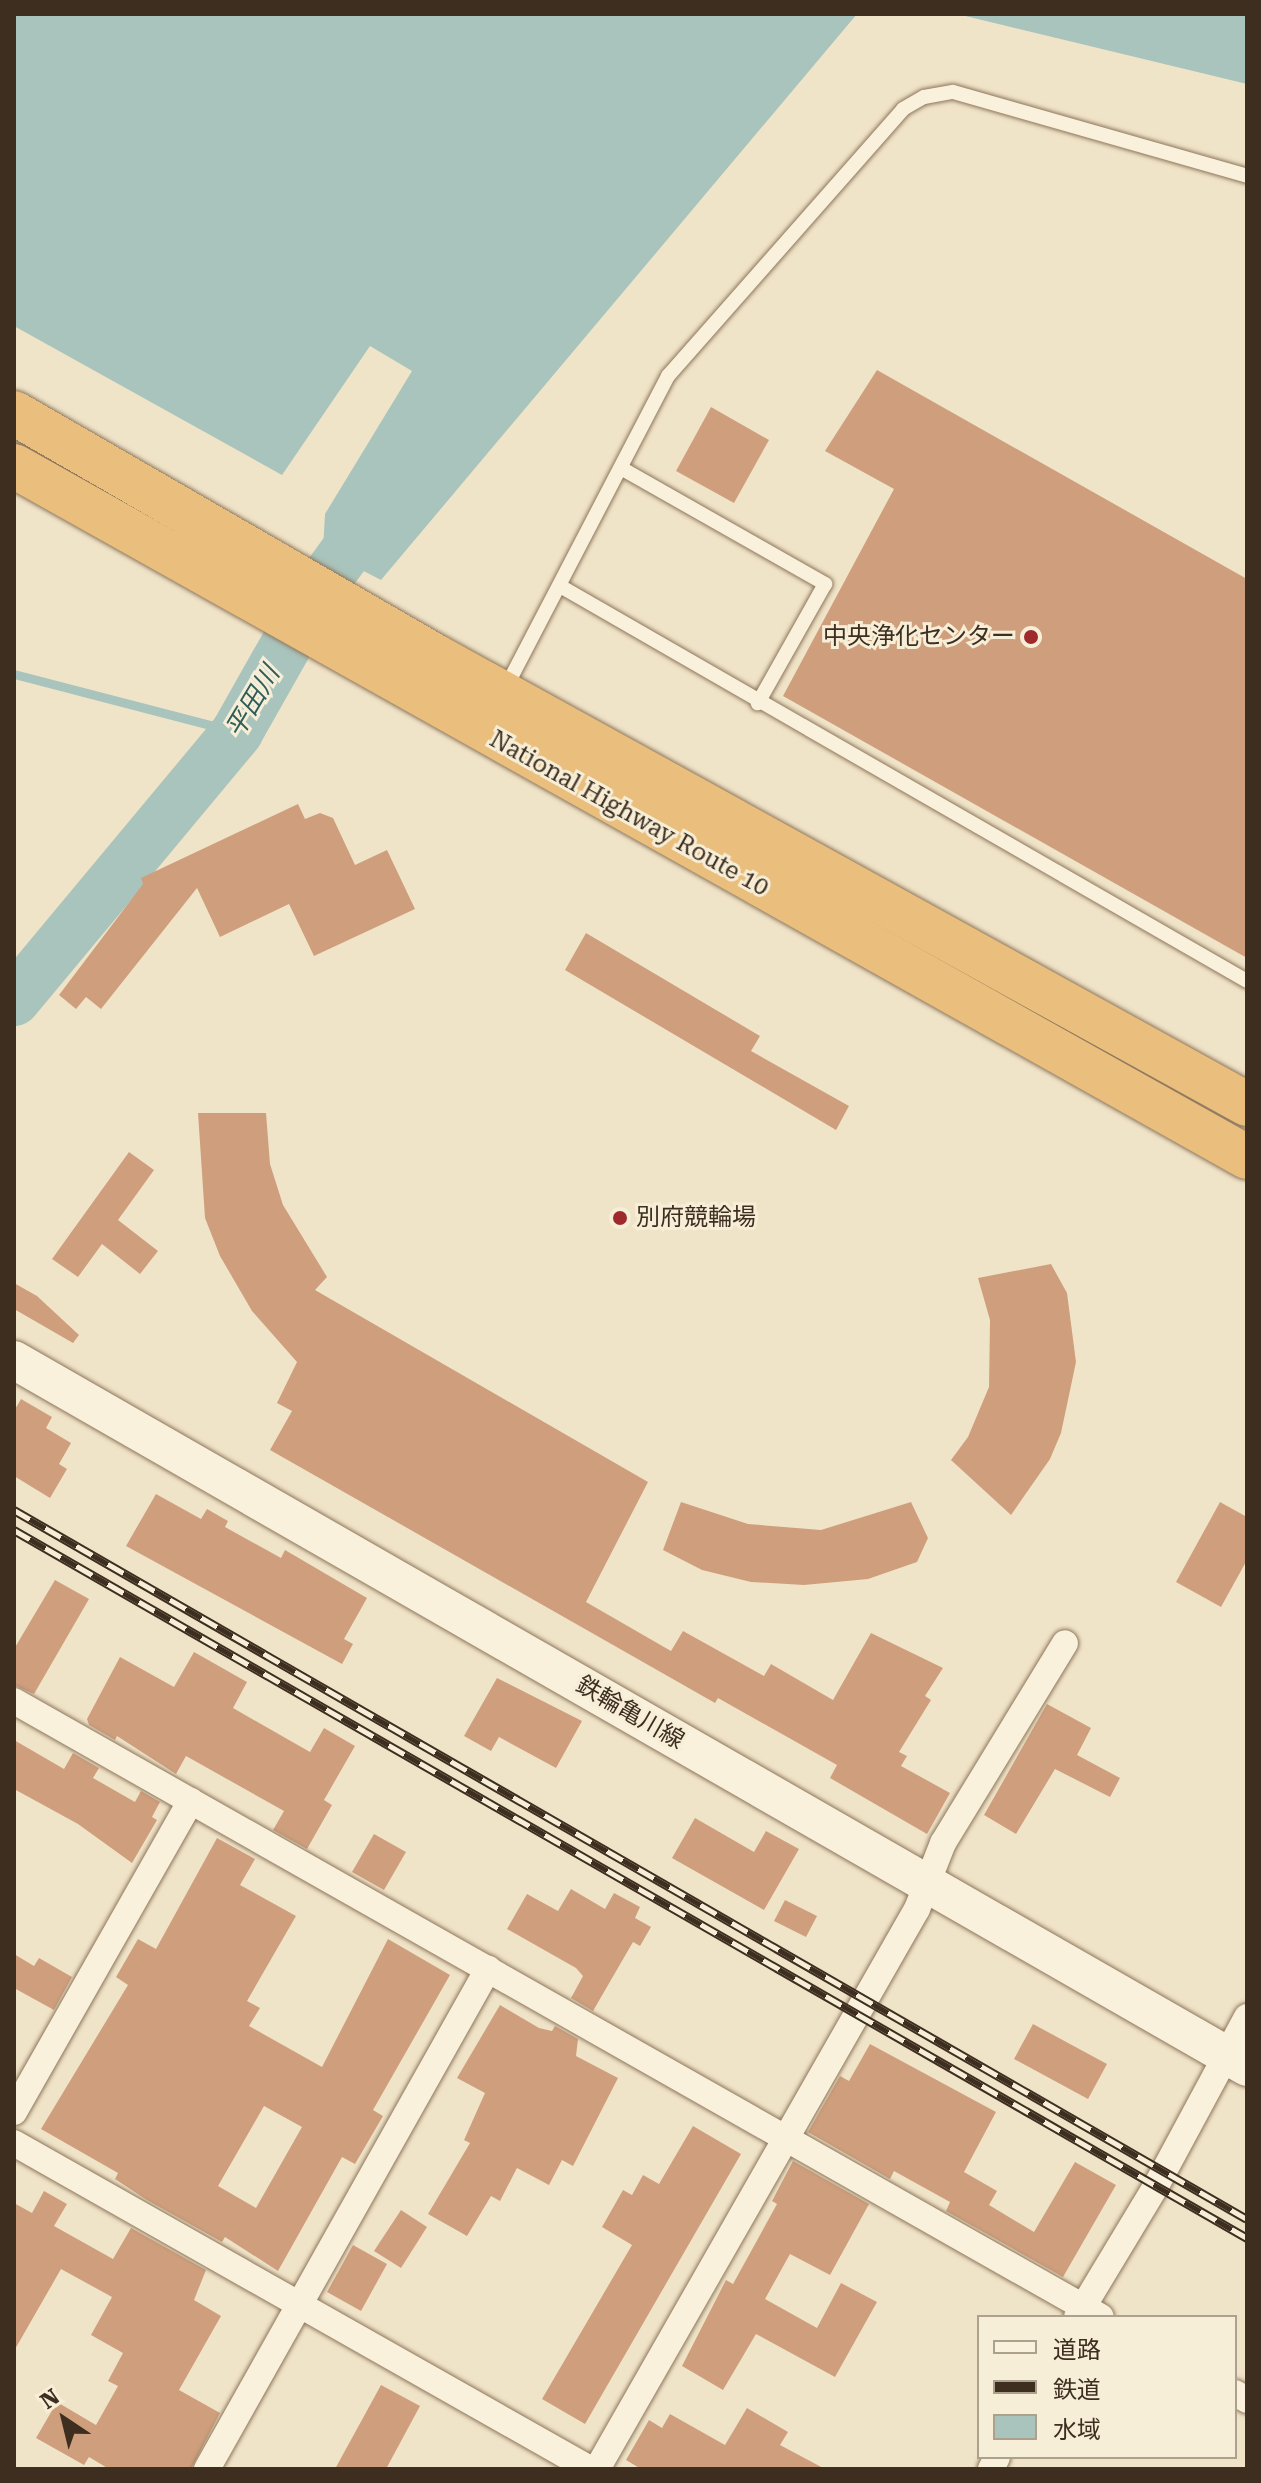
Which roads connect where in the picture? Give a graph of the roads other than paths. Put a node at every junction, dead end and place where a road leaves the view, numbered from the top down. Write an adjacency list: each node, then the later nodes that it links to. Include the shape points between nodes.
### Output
1 (1247, 176): 4 (lane, via 953,92 924,97 878,132 668,376)
2 (14, 413): 7 (highway, National Highway Route 10, via 435,656)
3 (14, 466): 7 (highway, National Highway Route 10, via 404,687)
4 (621, 468): 5 (lane); 6 (lane, via 825,584)
5 (560, 586): 6 (lane); 7 (lane)
6 (758, 703): 8 (lane)
7 (492, 712): 9 (highway, National Highway Route 10); 10 (highway, National Highway Route 10)
8 (1247, 981)
9 (1247, 1104)
10 (1247, 1157)
11 (14, 1334): 16 (main road, 鉄輪亀川線)
12 (14, 1360): 16 (main road, 鉄輪亀川線)
13 (1065, 1643): 16 (street)
14 (14, 1701): 15 (street)
15 (191, 1801): 17 (street); 19 (street)
16 (932, 1872): 18 (main road, 鉄輪亀川線); 20 (street, via 859,2015)
17 (488, 1969): 20 (street); 22 (street)
18 (1241, 2042): 23 (street)
19 (14, 2112)
20 (785, 2135): 23 (street); 26 (street)
21 (14, 2143): 22 (street)
22 (300, 2305): 24 (street); 25 (street)
23 (1087, 2314)
24 (207, 2469)
25 (590, 2469)
26 (597, 2469)

